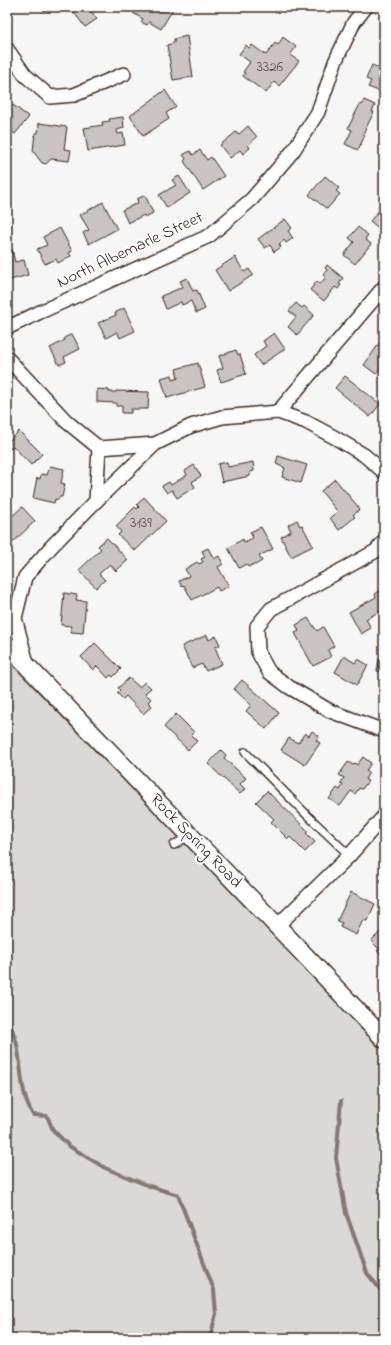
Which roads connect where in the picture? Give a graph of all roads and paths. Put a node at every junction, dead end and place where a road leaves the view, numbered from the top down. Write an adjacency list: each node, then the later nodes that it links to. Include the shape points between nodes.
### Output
1 (366, 7): 5 (street, North Albemarle Street, via 354,22 335,62 318,112 293,151 252,199 209,236)
2 (7, 49): 3 (street, via 25,75 50,97 74,95)
3 (124, 74)
4 (384, 287): 7 (street)
5 (7, 328)
6 (7, 358): 9 (street, via 67,422)
7 (278, 412): 8 (street, via 222,417 191,426); 10 (street, via 334,436 364,455)
8 (155, 444): 9 (street); 11 (street)
9 (98, 448): 11 (street)
10 (384, 472)
11 (96, 501): 13 (street, via 24,577)
12 (384, 541): 16 (street, via 376,551 271,609 258,626 258,652 269,672 330,711)
13 (11, 622): 15 (street)
14 (7, 645): 15 (street, Rock Spring Road)
15 (28, 667): 19 (street, Rock Spring Road)
16 (384, 731)
17 (244, 752): 21 (lane)
18 (384, 816): 21 (street)
19 (190, 835): 20 (lane); 22 (street, Rock Spring Road)
20 (174, 845)
21 (349, 855): 22 (street)
22 (278, 926): 23 (street, Rock Spring Road)
23 (384, 1038)

